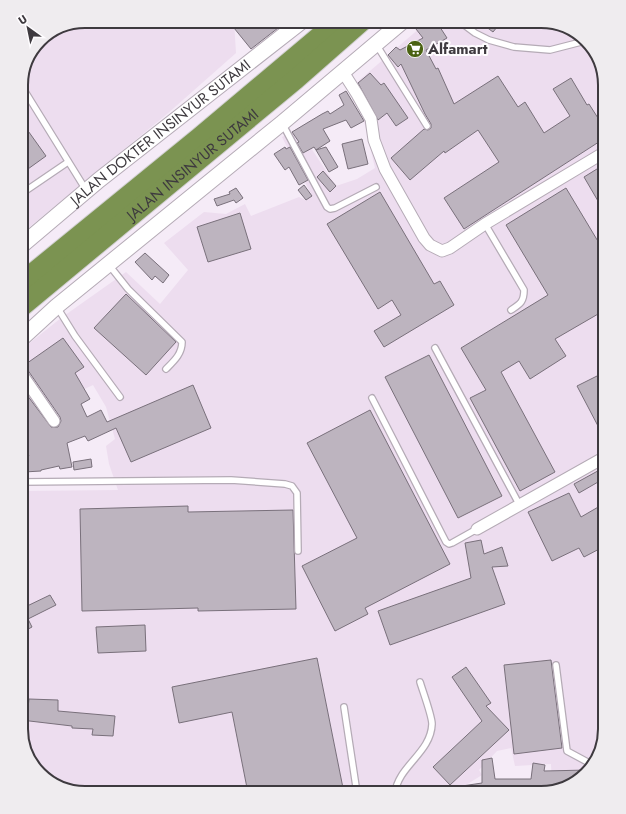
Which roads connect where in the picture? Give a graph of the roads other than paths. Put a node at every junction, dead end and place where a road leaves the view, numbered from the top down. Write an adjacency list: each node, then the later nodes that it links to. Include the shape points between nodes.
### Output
1 (293, 28): 17 (street, JALAN DOKTER INSINYUR SUTAMI)
2 (330, 28): 12 (highway, JALAN INSINYUR SUTAMI)
3 (354, 28): 12 (highway, JALAN INSINYUR SUTAMI, via 296,79)
4 (395, 28): 7 (street)
5 (468, 28): 6 (lane, via 484,38 514,47 550,50)
6 (579, 43)
7 (376, 44): 8 (street); 11 (lane)
8 (343, 72): 10 (street); 18 (street, via 371,119 374,140 385,169 430,246 442,251 450,248)
9 (28, 96): 14 (lane)
10 (282, 123): 15 (lane, via 327,207 335,208); 20 (street)
11 (427, 126)
12 (206, 144): 21 (highway, JALAN INSINYUR SUTAMI); 22 (highway, JALAN INSINYUR SUTAMI)
13 (598, 156): 18 (street)
14 (68, 162): 16 (lane); 17 (lane)
15 (376, 187)
16 (28, 189)
17 (86, 190): 19 (street, JALAN DOKTER INSINYUR SUTAMI)
18 (485, 224): 24 (lane, via 524,290 524,298)
19 (28, 240)
20 (108, 265): 23 (street); 27 (lane, via 128,289 182,342 182,349)
21 (28, 278)
22 (28, 301)
23 (57, 306): 25 (street); 29 (lane, via 74,336)
24 (511, 310)
25 (28, 333)
26 (435, 348): 34 (lane)
27 (166, 369)
28 (28, 383): 31 (street)
29 (120, 397)
30 (372, 398): 35 (lane, via 446,542 452,543)
31 (54, 421)
32 (598, 461): 34 (street)
33 (28, 482): 36 (lane, via 231,480 292,486 296,493)
34 (519, 504): 35 (street)
35 (477, 529)
36 (298, 551)
37 (556, 665): 40 (lane, via 567,751)
38 (420, 682): 42 (lane, via 432,723 430,736)
39 (344, 707): 41 (lane)
40 (587, 762)
41 (356, 786)
42 (396, 786)

